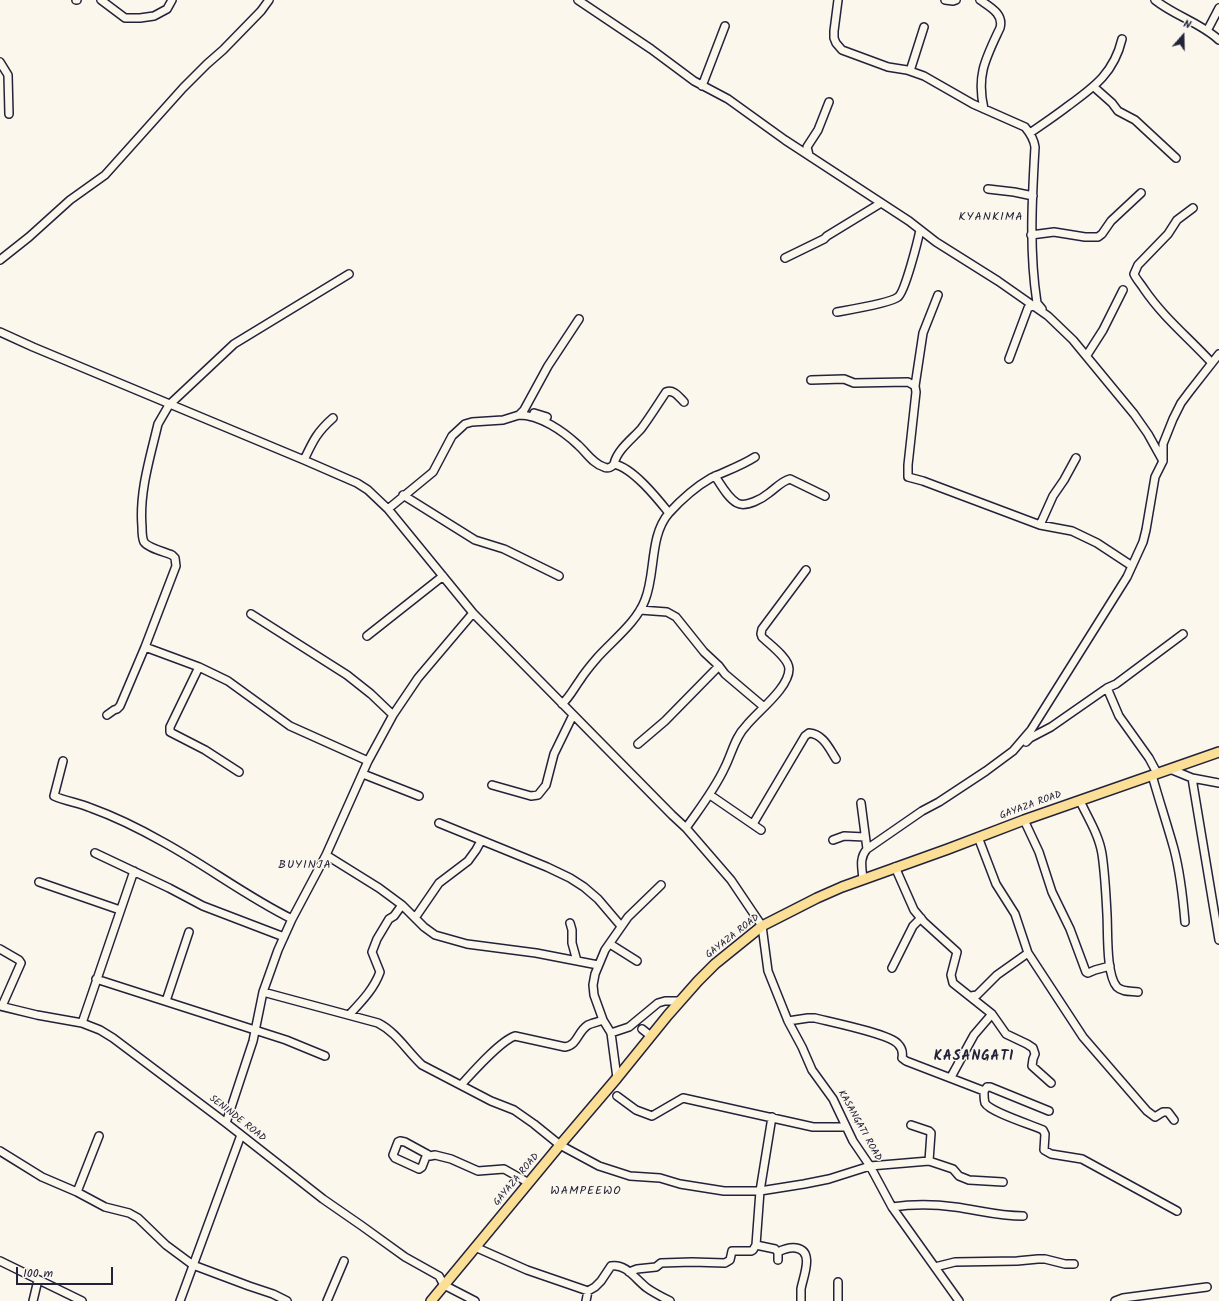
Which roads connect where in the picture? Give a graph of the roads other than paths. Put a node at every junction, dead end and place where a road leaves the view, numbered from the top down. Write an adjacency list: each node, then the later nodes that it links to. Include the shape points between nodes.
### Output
1 (101, 0): 2 (street, via 125,18 154,16 167,9)
2 (172, 0)
3 (269, 0): 34 (street, via 223,50 183,88 105,175 70,200)
4 (578, 0): 18 (street)
5 (838, 0): 17 (street, via 834,31 839,48 880,64)
6 (944, 0): 7 (street)
7 (956, 0)
8 (980, 0): 21 (street, via 998,14 1001,23 982,73 980,90)
9 (1155, 0): 13 (street)
10 (1219, 8): 13 (street)
11 (725, 26): 18 (street)
12 (924, 27): 17 (street)
13 (1207, 30): 15 (street)
14 (1122, 39): 19 (street, via 1114,62)
15 (1219, 40)
16 (0, 62): 22 (street, via 8,74)
17 (910, 71): 21 (street)
18 (702, 86): 24 (street, via 728,99)
19 (1094, 87): 23 (street); 25 (street, via 1118,111 1135,120)
20 (829, 102): 24 (street, via 808,147)
21 (984, 109): 23 (street, via 1025,127)
22 (9, 114)
23 (1030, 133): 28 (street, via 1035,147)
24 (809, 155): 29 (street)
25 (1176, 158)
26 (988, 189): 28 (street)
27 (1141, 193): 32 (street, via 1098,237 1054,232)
28 (1033, 196): 32 (street)
29 (881, 202): 31 (street); 33 (street, via 824,239)
30 (1193, 208): 45 (street, via 1177,220 1168,234 1138,265 1134,274 1162,313)
31 (920, 230): 38 (street, via 965,262); 39 (street, via 917,247 898,297)
32 (1031, 235): 38 (street)
33 (785, 258)
34 (0, 260)
35 (350, 274): 49 (street, via 234,344)
36 (1123, 290): 43 (street)
37 (938, 296): 47 (street, via 923,333)
38 (1035, 304): 43 (street); 44 (street, via 1028,308)
39 (837, 312)
40 (578, 319): 50 (street)
41 (0, 332): 49 (street)
42 (1219, 354): 45 (street)
43 (1087, 355): 56 (street, via 1142,424)
44 (1008, 359)
45 (1211, 362): 56 (street, via 1177,410 1163,444)
46 (811, 380): 47 (street, via 844,379 854,383 908,382)
47 (915, 386): 63 (street, via 908,477)
48 (684, 402): 57 (street, via 674,392 666,392 641,428 621,450)
49 (169, 405): 55 (street); 73 (street, via 158,424 142,495 141,517 144,541 150,547 172,555 176,566)
50 (522, 413): 51 (street); 57 (street, via 544,421 565,434 603,467 607,468); 59 (street, via 503,420 465,424 452,436 432,472)
51 (547, 417)
52 (333, 418): 55 (street, via 314,438)
53 (755, 457): 58 (street)
54 (1076, 458): 63 (street, via 1053,496)
55 (304, 460): 61 (street, via 368,490)
56 (1162, 461): 64 (street, via 1155,477 1143,542)
57 (614, 464): 62 (street, via 622,466 635,476)
58 (715, 476): 60 (street, via 737,503 741,504 762,499 790,479); 62 (street, via 701,484)
59 (403, 496): 61 (street); 67 (street, via 475,540 504,549)
60 (825, 496)
61 (388, 509): 66 (street)
62 (670, 513): 68 (street, via 657,538 649,586)
63 (1040, 526): 64 (street, via 1072,531 1097,543)
64 (1132, 566): 83 (street, via 1031,730)
65 (806, 570): 78 (street, via 762,630 762,637 789,666 785,683)
66 (443, 576): 69 (street); 72 (street)
67 (559, 576)
68 (640, 610): 75 (street, via 666,612 676,617 704,652); 77 (street, via 597,658)
69 (473, 613): 77 (street); 80 (street, via 418,678)
70 (252, 614): 80 (street, via 347,675)
71 (1183, 634): 76 (street, via 1122,680)
72 (366, 636)
73 (145, 647): 74 (street); 79 (street, via 120,706)
74 (199, 666): 87 (street, via 233,684 290,726); 89 (street, via 170,727 170,732)
75 (719, 666): 78 (street); 82 (street, via 665,721)
76 (1107, 688): 83 (street); 91 (street, via 1119,716 1149,758)
77 (562, 704): 81 (street)
78 (764, 707): 95 (street, via 744,727 736,740)
79 (107, 715)
80 (393, 715): 87 (street)
81 (573, 715): 94 (street, via 554,754 546,785 538,795 531,796); 102 (street)
82 (638, 744)
83 (1013, 751): 108 (street)
84 (1219, 752): 88 (main road, GAYAZA ROAD)
85 (836, 759): 101 (street, via 824,740 813,733 805,736)
86 (63, 761): 120 (street, via 54,796 115,817 156,838)
87 (368, 761): 90 (street)
88 (1170, 769): 91 (main road, GAYAZA ROAD); 92 (street)
89 (239, 772)
90 (363, 774): 96 (street); 110 (street)
91 (1155, 774): 97 (main road, GAYAZA ROAD); 121 (street, via 1159,801 1174,850)
92 (1192, 778): 93 (street); 127 (street)
93 (1219, 783)
94 (492, 785)
95 (710, 795): 101 (street); 102 (street)
96 (419, 796)
97 (1080, 801): 99 (main road, GAYAZA ROAD); 134 (street, via 1099,840 1102,855)
98 (861, 803): 104 (street)
99 (1024, 820): 105 (main road, GAYAZA ROAD); 134 (street, via 1086,972)
100 (439, 823): 106 (street)
101 (753, 824): 103 (street)
102 (686, 828): 124 (street, via 731,880)
103 (761, 830)
104 (865, 837): 107 (street, via 844,836); 108 (street)
105 (978, 837): 111 (main road, GAYAZA ROAD); 130 (street, via 996,884 1015,914)
106 (481, 840): 118 (street, via 468,861 439,883); 123 (street, via 575,881 598,899)
107 (833, 840)
108 (867, 849): 113 (street, via 861,861)
109 (95, 852): 112 (street)
110 (326, 855): 116 (street); 120 (street)
111 (895, 868): 113 (main road, GAYAZA ROAD); 119 (street, via 914,910)
112 (134, 871): 117 (street); 126 (street, via 203,906)
113 (863, 879): 124 (main road, GAYAZA ROAD, via 817,898)
114 (39, 882): 117 (street)
115 (661, 885): 123 (street)
116 (402, 905): 118 (street); 144 (street, via 394,916 389,918 376,939 372,952 380,972 376,982)
117 (120, 910): 136 (street)
118 (415, 918): 131 (street, via 435,935 467,944)
119 (921, 918): 135 (street, via 909,932); 139 (street, via 957,952 950,974 952,983)
120 (292, 919): 126 (street)
121 (1185, 922)
122 (570, 923): 131 (street)
123 (621, 926): 128 (street)
124 (762, 926): 141 (main road, GAYAZA ROAD, via 715,964); 146 (street, KASANGATI ROAD, via 768,971)
125 (189, 932): 140 (street)
126 (284, 937): 137 (street)
127 (1219, 940)
128 (610, 944): 132 (street); 133 (street)
129 (0, 949): 142 (street, via 21,963)
130 (1028, 953): 139 (street, via 997,975 977,995); 159 (street, via 1083,1037 1140,1104 1155,1117 1168,1112)
131 (577, 961): 133 (street)
132 (637, 961)
133 (598, 965): 145 (street, via 594,995)
134 (1110, 966): 138 (street, via 1117,987)
135 (892, 968)
136 (96, 979): 140 (street); 147 (street)
137 (263, 992): 144 (street); 148 (street)
138 (1138, 992)
139 (970, 996): 143 (street)
140 (166, 1001): 148 (street)
141 (680, 1001): 149 (street, via 658,1003 629,1027); 152 (main road, GAYAZA ROAD)
142 (1, 1006): 147 (street, SENINDE ROAD)
143 (992, 1014): 151 (street, via 974,1036); 153 (street, via 1006,1034 1033,1048 1036,1054 1032,1066)
144 (349, 1015): 154 (street, via 384,1026 422,1065)
145 (603, 1020): 149 (street); 154 (street, via 587,1026 574,1043 565,1047 510,1037)
146 (788, 1021): 151 (street, via 815,1018 891,1039 898,1043 903,1053 902,1058 906,1061); 162 (street, KASANGATI ROAD, via 812,1070 833,1099)
147 (82, 1023): 160 (street, SENINDE ROAD, via 124,1044)
148 (256, 1030): 150 (street); 160 (street)
149 (611, 1033): 152 (street)
150 (325, 1056)
151 (951, 1077): 155 (street)
152 (617, 1078): 165 (main road, GAYAZA ROAD)
153 (1051, 1083)
154 (461, 1085): 165 (street, via 514,1110)
155 (984, 1091): 157 (street, via 990,1087); 175 (street, via 984,1101 988,1107 1043,1130 1046,1152 1082,1159)
156 (617, 1096): 158 (street, via 636,1110 652,1116 683,1098)
157 (1050, 1111)
158 (772, 1117): 162 (street, via 813,1127); 172 (street)
159 (1174, 1120)
160 (226, 1122): 164 (street, SENINDE ROAD)
161 (911, 1125): 168 (street, via 931,1133)
162 (846, 1127): 169 (street, KASANGATI ROAD)
163 (99, 1136): 173 (street)
164 (241, 1136): 184 (street); 189 (street, SENINDE ROAD, via 405,1257 439,1276)
165 (560, 1145): 171 (main road, GAYAZA ROAD); 172 (street, via 599,1166 630,1176 660,1178 724,1191)
166 (0, 1151): 173 (street, via 42,1176)
167 (427, 1154): 167 (street, via 419,1170 393,1155 400,1141); 171 (street, via 451,1159 478,1171 504,1169)
168 (929, 1161): 169 (street); 170 (street, via 953,1169 959,1176 969,1180)
169 (870, 1166): 172 (street, via 822,1180); 174 (street, KASANGATI ROAD)
170 (1004, 1182)
171 (529, 1183): 178 (main road, GAYAZA ROAD)
172 (760, 1191): 177 (street)
173 (77, 1192): 184 (street, via 105,1207 138,1218 166,1245)
174 (892, 1207): 176 (street, via 930,1204 1007,1216); 185 (street, KASANGATI ROAD)
175 (1177, 1211)
176 (1023, 1216)
177 (756, 1245): 179 (street); 186 (street, via 751,1251 732,1251 730,1260 725,1263 661,1263 656,1267)
178 (475, 1248): 189 (main road, GAYAZA ROAD); 191 (street, via 527,1270)
179 (778, 1252): 180 (street); 201 (street, via 784,1248 795,1248 801,1249 805,1254 806,1274 801,1289)
180 (778, 1260)
181 (0, 1261): 187 (street)
182 (344, 1261): 196 (street)
183 (1074, 1264): 185 (street, via 1038,1259 955,1262)
184 (194, 1265): 194 (street); 195 (street)
185 (935, 1267): 203 (street, KASANGATI ROAD)
186 (629, 1272): 191 (street, via 620,1266 611,1266 596,1287); 200 (street, via 646,1287)
187 (38, 1280): 192 (street); 193 (street)
188 (838, 1282): 202 (street)
189 (444, 1285): 197 (main road, GAYAZA ROAD); 198 (street, SENINDE ROAD)
190 (1207, 1287): 204 (street)
191 (588, 1291): 199 (street)
192 (33, 1301)
193 (82, 1301)
194 (180, 1301)
195 (287, 1301)
196 (327, 1301)
197 (431, 1301)
198 (475, 1301)
199 (586, 1301)
200 (670, 1301)
201 (801, 1301)
202 (838, 1301)
203 (959, 1301)
204 (1115, 1301)

